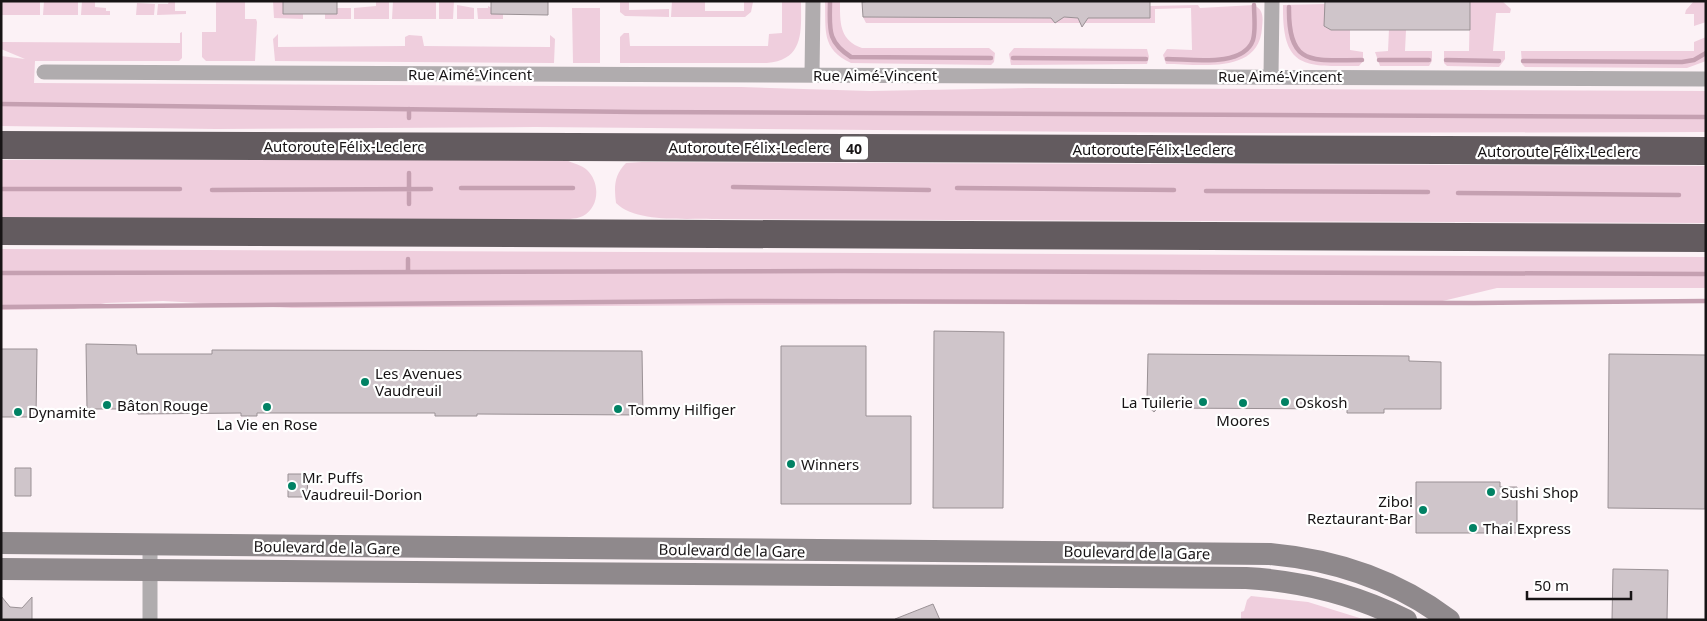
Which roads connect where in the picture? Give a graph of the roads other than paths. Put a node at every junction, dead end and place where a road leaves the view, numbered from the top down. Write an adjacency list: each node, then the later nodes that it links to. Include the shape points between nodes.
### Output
1 (812, 1): 4 (street)
2 (1272, 1): 5 (street)
3 (44, 72): 4 (street, Rue Aimé-Vincent)
4 (812, 75): 5 (street, Rue Aimé-Vincent)
5 (1271, 76): 6 (street, Rue Aimé-Vincent)
6 (1706, 79)
7 (1, 145): 8 (highway, Autoroute Félix-Leclerc / 40)
8 (1706, 151)
9 (1, 232): 10 (highway)
10 (1706, 238)
11 (1, 543): 12 (main road, Boulevard de la Gare)
12 (150, 545): 14 (street); 17 (main road, Boulevard de la Gare, via 1270,554 1319,561 1375,577 1408,592)
13 (1, 569): 14 (main road, Boulevard de la Gare)
14 (150, 570): 15 (street); 16 (main road, Boulevard de la Gare, via 1246,578 1308,585)
15 (150, 620)
16 (1406, 620)
17 (1448, 620)

